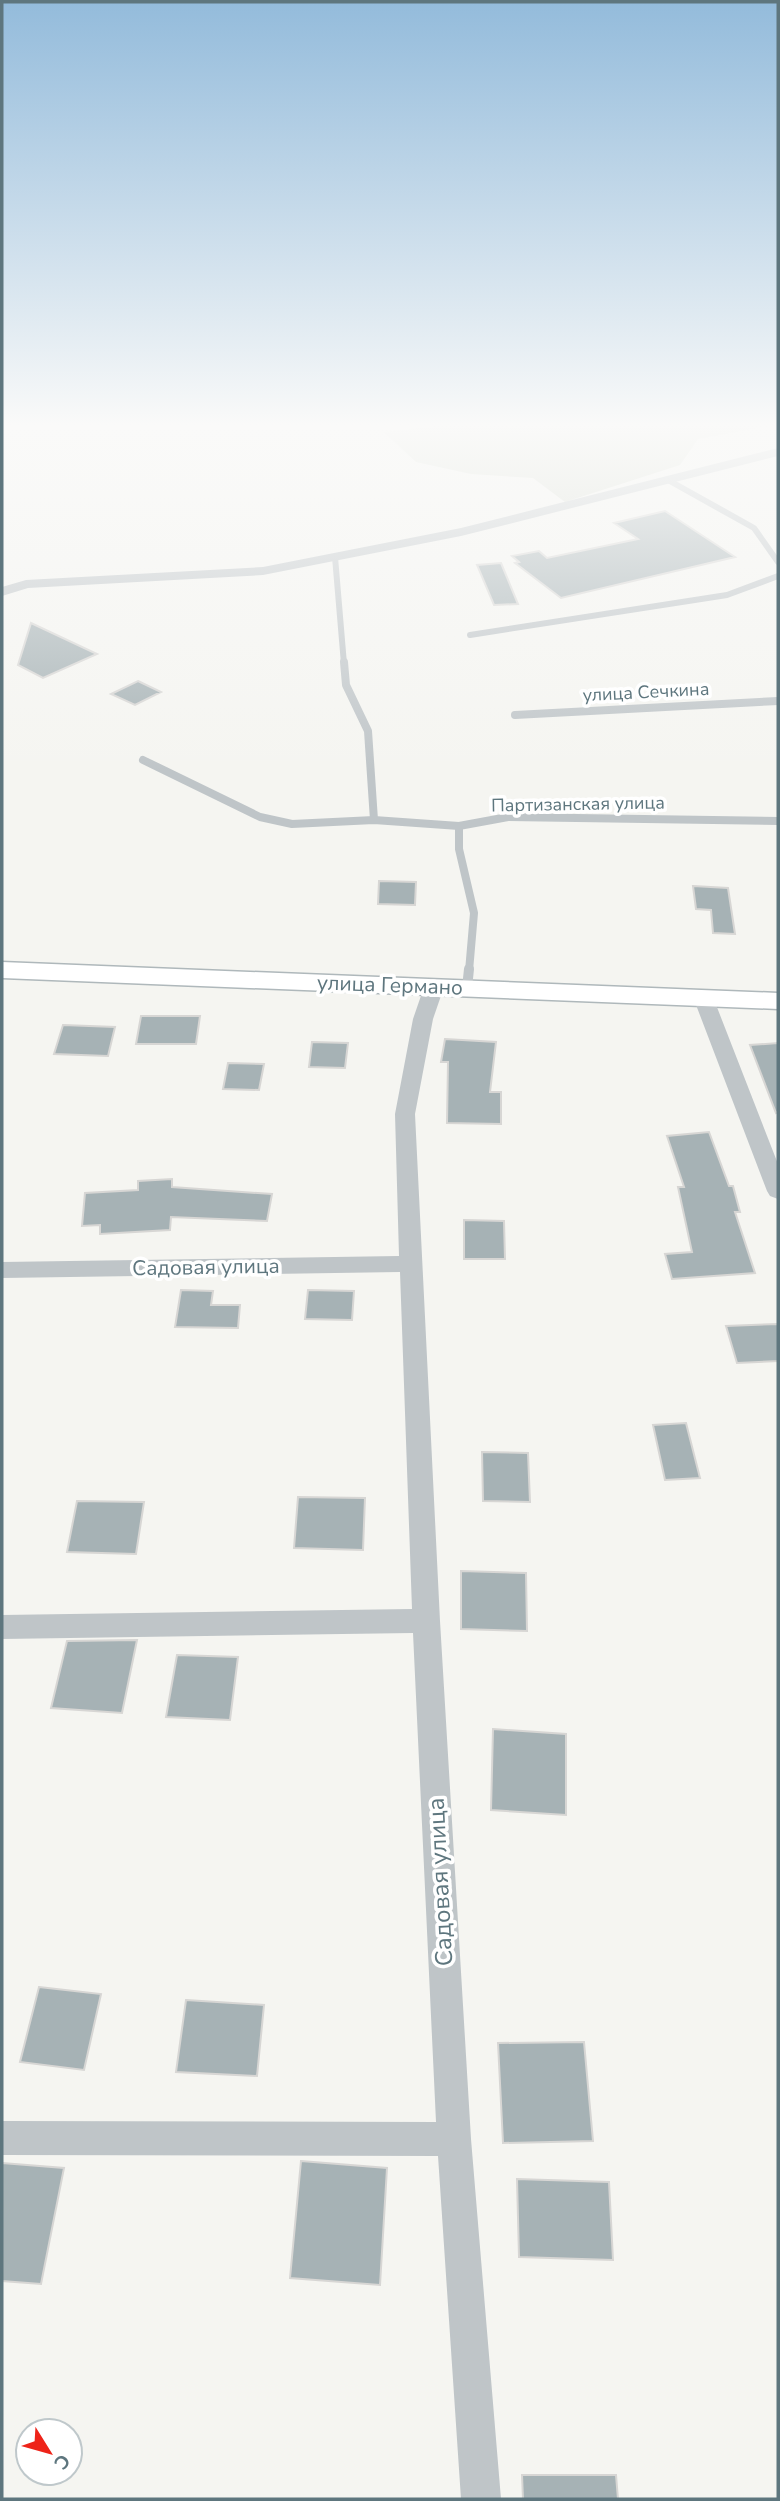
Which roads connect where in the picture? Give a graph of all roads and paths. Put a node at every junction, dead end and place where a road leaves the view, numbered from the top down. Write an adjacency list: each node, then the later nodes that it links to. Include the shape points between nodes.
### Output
1 (422, 540): 3 (street)
2 (762, 540): 4 (lane)
3 (335, 557): 6 (street, via 264,571 26,584); 11 (lane, via 346,685 368,732)
4 (778, 562)
5 (778, 576): 7 (lane, via 727,595)
6 (2, 592)
7 (470, 635)
8 (778, 701): 9 (lane, улица Сечкина)
9 (515, 715)
10 (143, 760): 11 (lane, Партизанская улица, via 260,817 292,824)
11 (374, 820): 13 (lane, Партизанская улица)
12 (778, 821): 13 (lane, Партизанская улица, via 508,817)
13 (458, 826): 16 (lane, via 474,913)
14 (2, 970): 15 (main road, улица Германо)
15 (434, 987): 16 (main road, улица Германо); 20 (street, Садовая улица, via 423,1019 405,1114)
16 (467, 988): 17 (main road, улица Германо)
17 (703, 998): 18 (main road, улица Германо); 19 (street)
18 (778, 1001)
19 (778, 1191)
20 (411, 1264): 21 (street, Садовая улица); 22 (street, Садовая улица)
21 (2, 1270)
22 (426, 1621): 23 (street); 25 (street, Садовая улица)
23 (2, 1627)
24 (2, 2138): 25 (street)
25 (454, 2139): 26 (street, Садовая улица)
26 (481, 2499)

